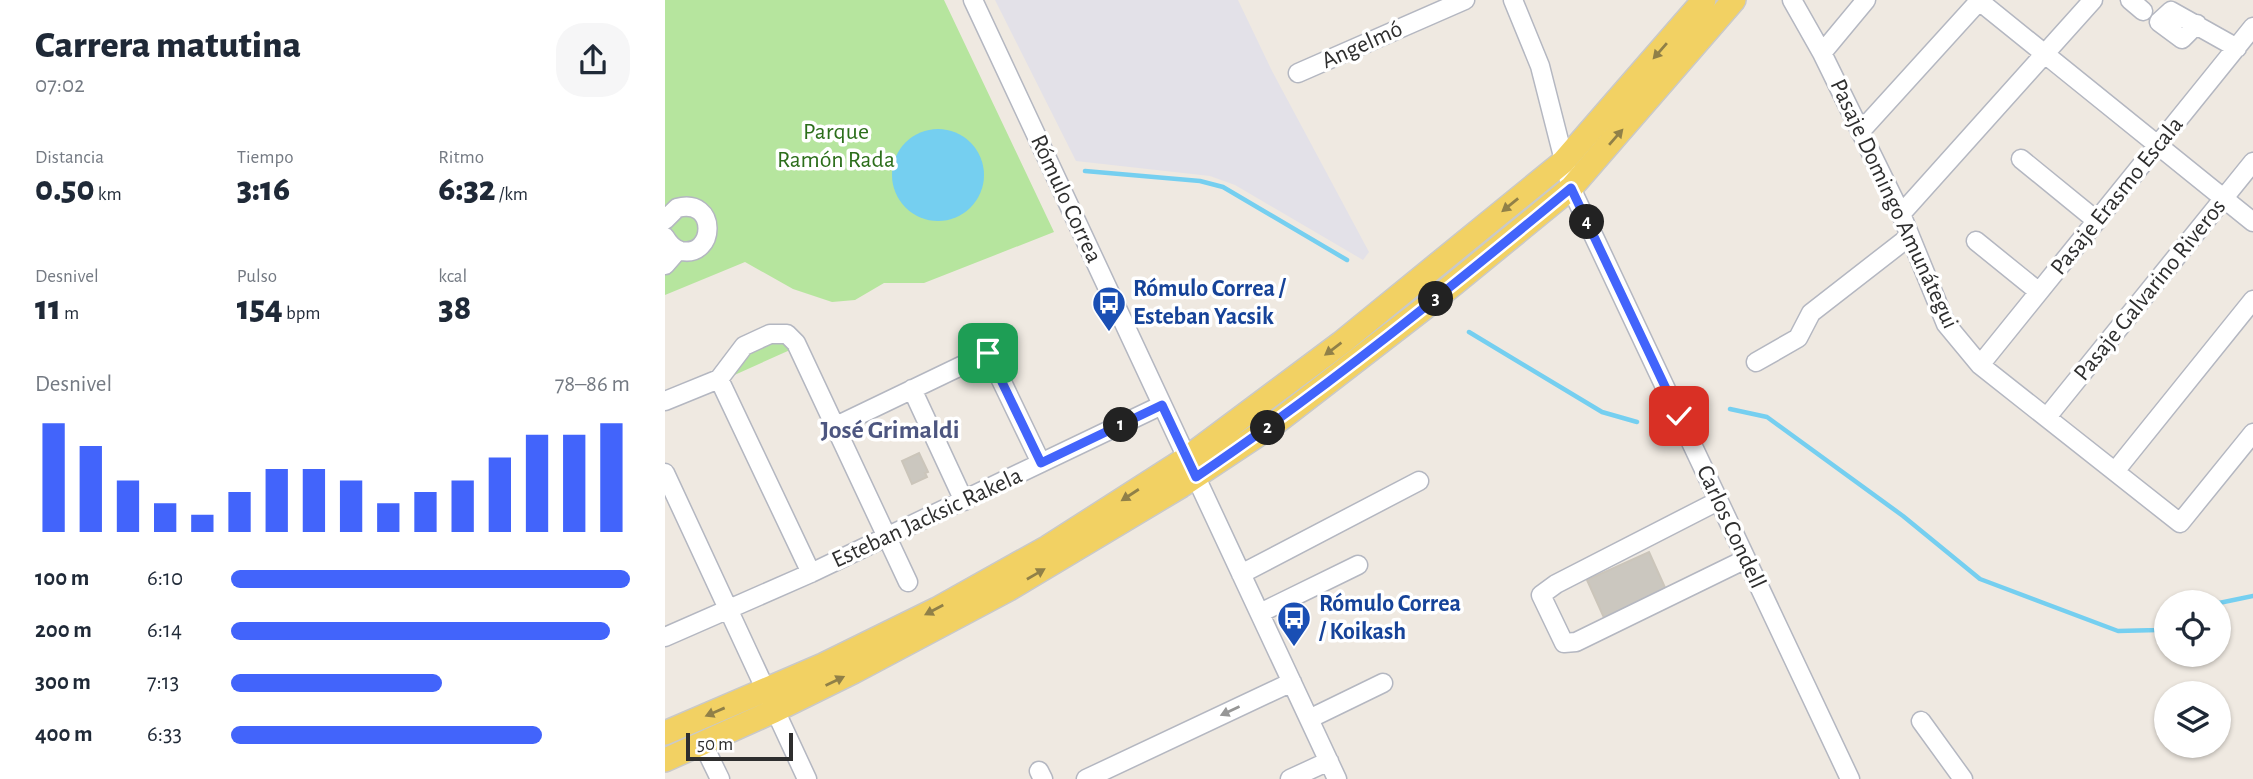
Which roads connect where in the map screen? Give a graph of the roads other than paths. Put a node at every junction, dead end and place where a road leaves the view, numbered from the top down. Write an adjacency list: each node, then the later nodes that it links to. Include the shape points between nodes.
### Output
1 (973, 0): 38 (street, Rómulo Correa)
2 (1465, 0): 15 (street, Angelmó)
3 (1513, 0): 19 (street, Carlos Condell, via 1539,66)
4 (1704, 0): 19 (main road, one-way to 19)
5 (1734, 0): 21 (main road, one-way to 5)
6 (1792, 0): 13 (street, Pasaje Domingo Amunátegui)
7 (1867, 0): 13 (street)
8 (1979, 0): 14 (street); 16 (street)
9 (2094, 0): 14 (street)
10 (2197, 24): 12 (street)
11 (2253, 27): 12 (street, Pasaje Erasmo Escala)
12 (2237, 48): 17 (street, Pasaje Erasmo Escala)
13 (1822, 53): 16 (street, Pasaje Domingo Amunátegui)
14 (2045, 54): 17 (street); 23 (street)
15 (1298, 73)
16 (1860, 132): 23 (street, Pasaje Domingo Amunátegui)
17 (2158, 145): 22 (street); 25 (street, Pasaje Erasmo Escala)
18 (2021, 159): 25 (street)
19 (1563, 162): 21 (street, Carlos Condell); 43 (main road, one-way to 43)
20 (2253, 162): 22 (street, Pasaje Galvarino Riveros)
21 (1571, 188): 43 (main road, via 1295,408); 47 (street, Carlos Condell)
22 (2224, 198): 26 (street); 39 (street, Pasaje Galvarino Riveros)
23 (1901, 214): 27 (street, Pasaje Domingo Amunátegui)
24 (665, 220): 29 (street, via 684,206 698,210 707,221 704,242 692,250)
25 (2097, 221): 31 (street, Pasaje Erasmo Escala)
26 (2253, 222)
27 (1910, 236): 33 (street, via 1811,313 1798,338); 34 (street, Pasaje Domingo Amunátegui, via 1946,324)
28 (1976, 241): 31 (street)
29 (671, 243): 30 (street)
30 (665, 265)
31 (2039, 292): 34 (street, Pasaje Erasmo Escala)
32 (2253, 300): 44 (street)
33 (1756, 362)
34 (1980, 365): 39 (street, Pasaje Domingo Amunátegui)
35 (719, 379): 37 (street); 40 (street, via 744,346 770,334 787,334 796,343); 52 (street)
36 (912, 389): 40 (street); 42 (street, via 988,353); 48 (street)
37 (665, 401)
38 (1162, 405): 42 (street, Esteban Jacksic Rakela); 43 (street, Rómulo Correa)
39 (2047, 417): 44 (street, Pasaje Domingo Amunátegui)
40 (837, 426): 49 (street)
41 (2253, 433): 44 (street, Pasaje Domingo Amunátegui, via 2180,523)
42 (1041, 463): 48 (street, Esteban Jacksic Rakela)
43 (1191, 467): 53 (street, Rómulo Correa); 60 (main road)
44 (2116, 470)
45 (665, 473): 55 (street)
46 (1419, 481): 53 (street)
47 (1718, 500): 50 (street, Carlos Condell); 50 (street, via 1541,595 1564,643 1576,642)
48 (964, 501): 49 (street, Esteban Jacksic Rakela)
49 (887, 536): 52 (street, Esteban Jacksic Rakela); 54 (street)
50 (1746, 559): 72 (street, Carlos Condell)
51 (1358, 565): 56 (street)
52 (811, 573): 55 (street, Esteban Jacksic Rakela)
53 (1241, 574): 56 (street, Rómulo Correa)
54 (908, 582)
55 (728, 610): 57 (street, Esteban Jacksic Rakela); 60 (street)
56 (1260, 613): 58 (street, Rómulo Correa)
57 (665, 637)
58 (1292, 682): 61 (street, Rómulo Correa); 69 (street, one-way to 69)
59 (1383, 682): 61 (street)
60 (769, 701): 63 (main road, one-way to 63); 64 (main road); 68 (street)
61 (1309, 719): 66 (street, Rómulo Correa)
62 (1921, 721): 73 (street)
63 (665, 733)
64 (703, 744): 65 (main road); 67 (street)
65 (665, 760)
66 (1329, 761): 70 (street); 71 (street, Rómulo Correa)
67 (720, 779)
68 (807, 779)
69 (1086, 779)
70 (1290, 779)
71 (1337, 779)
72 (1850, 779)
73 (1963, 779)

